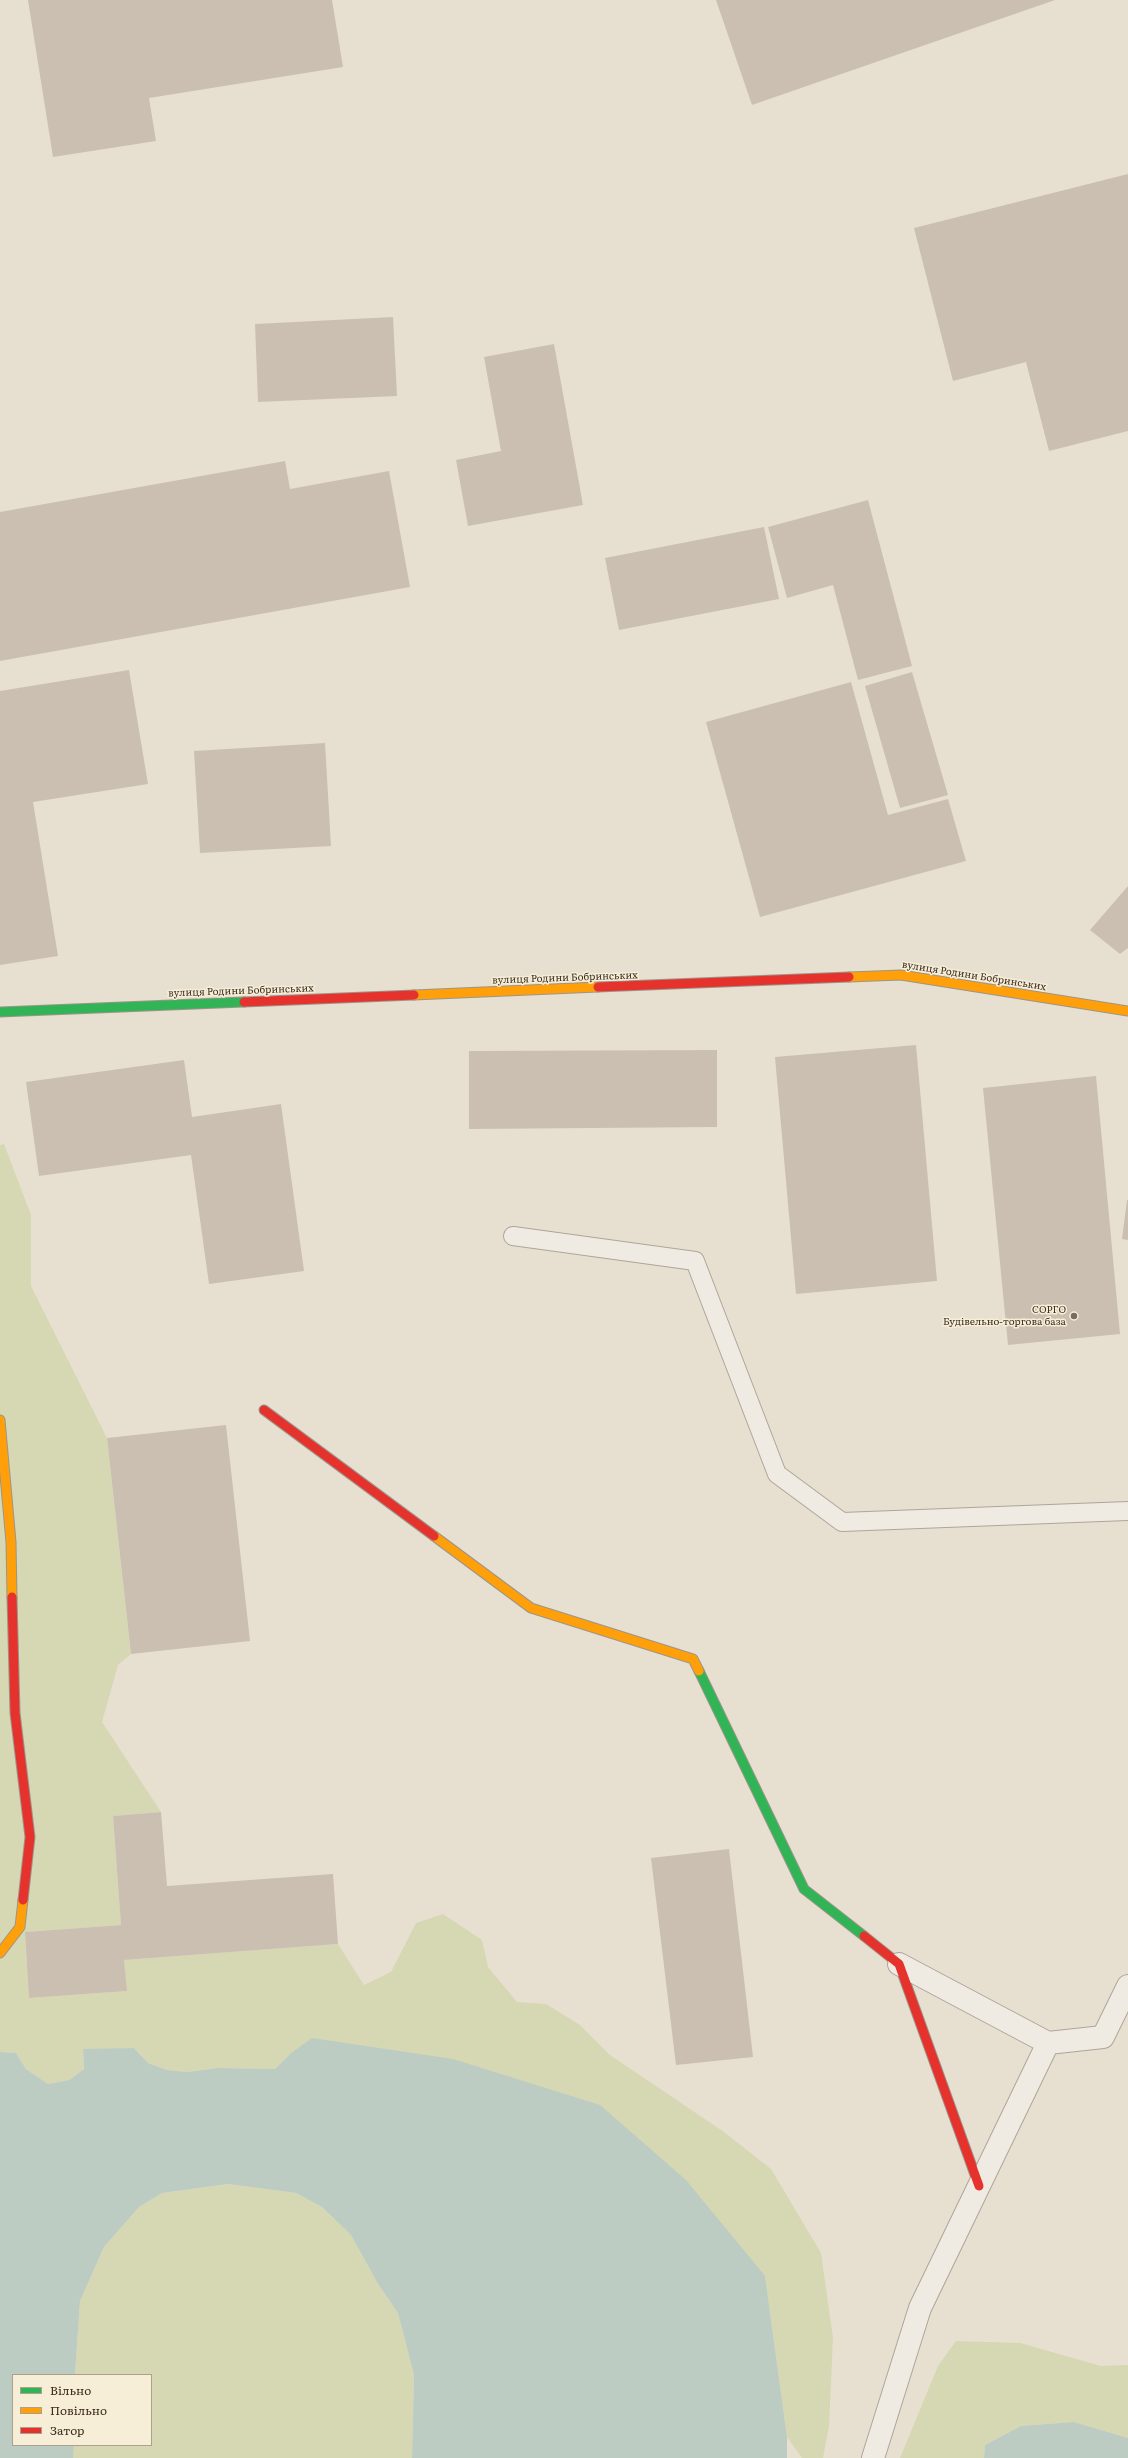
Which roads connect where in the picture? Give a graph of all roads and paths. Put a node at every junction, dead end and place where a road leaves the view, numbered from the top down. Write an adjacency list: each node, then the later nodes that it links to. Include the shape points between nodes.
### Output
1 (1128, 1011): 2 (street, вулиця Родини Бобринських, via 901,975)
2 (0, 1012)
3 (514, 1236): 6 (lane, via 695,1261 777,1474 842,1522)
4 (264, 1410): 8 (street, via 531,1608 693,1659 804,1889)
5 (0, 1420): 7 (street, via 11,1542 15,1713 30,1837 20,1926)
6 (1128, 1512)
7 (0, 1953)
8 (899, 1964): 10 (street); 11 (street)
9 (1128, 1986): 10 (street, via 1103,2037)
10 (1048, 2043): 11 (street)
11 (980, 2186): 12 (street, via 920,2308)
12 (873, 2458)

